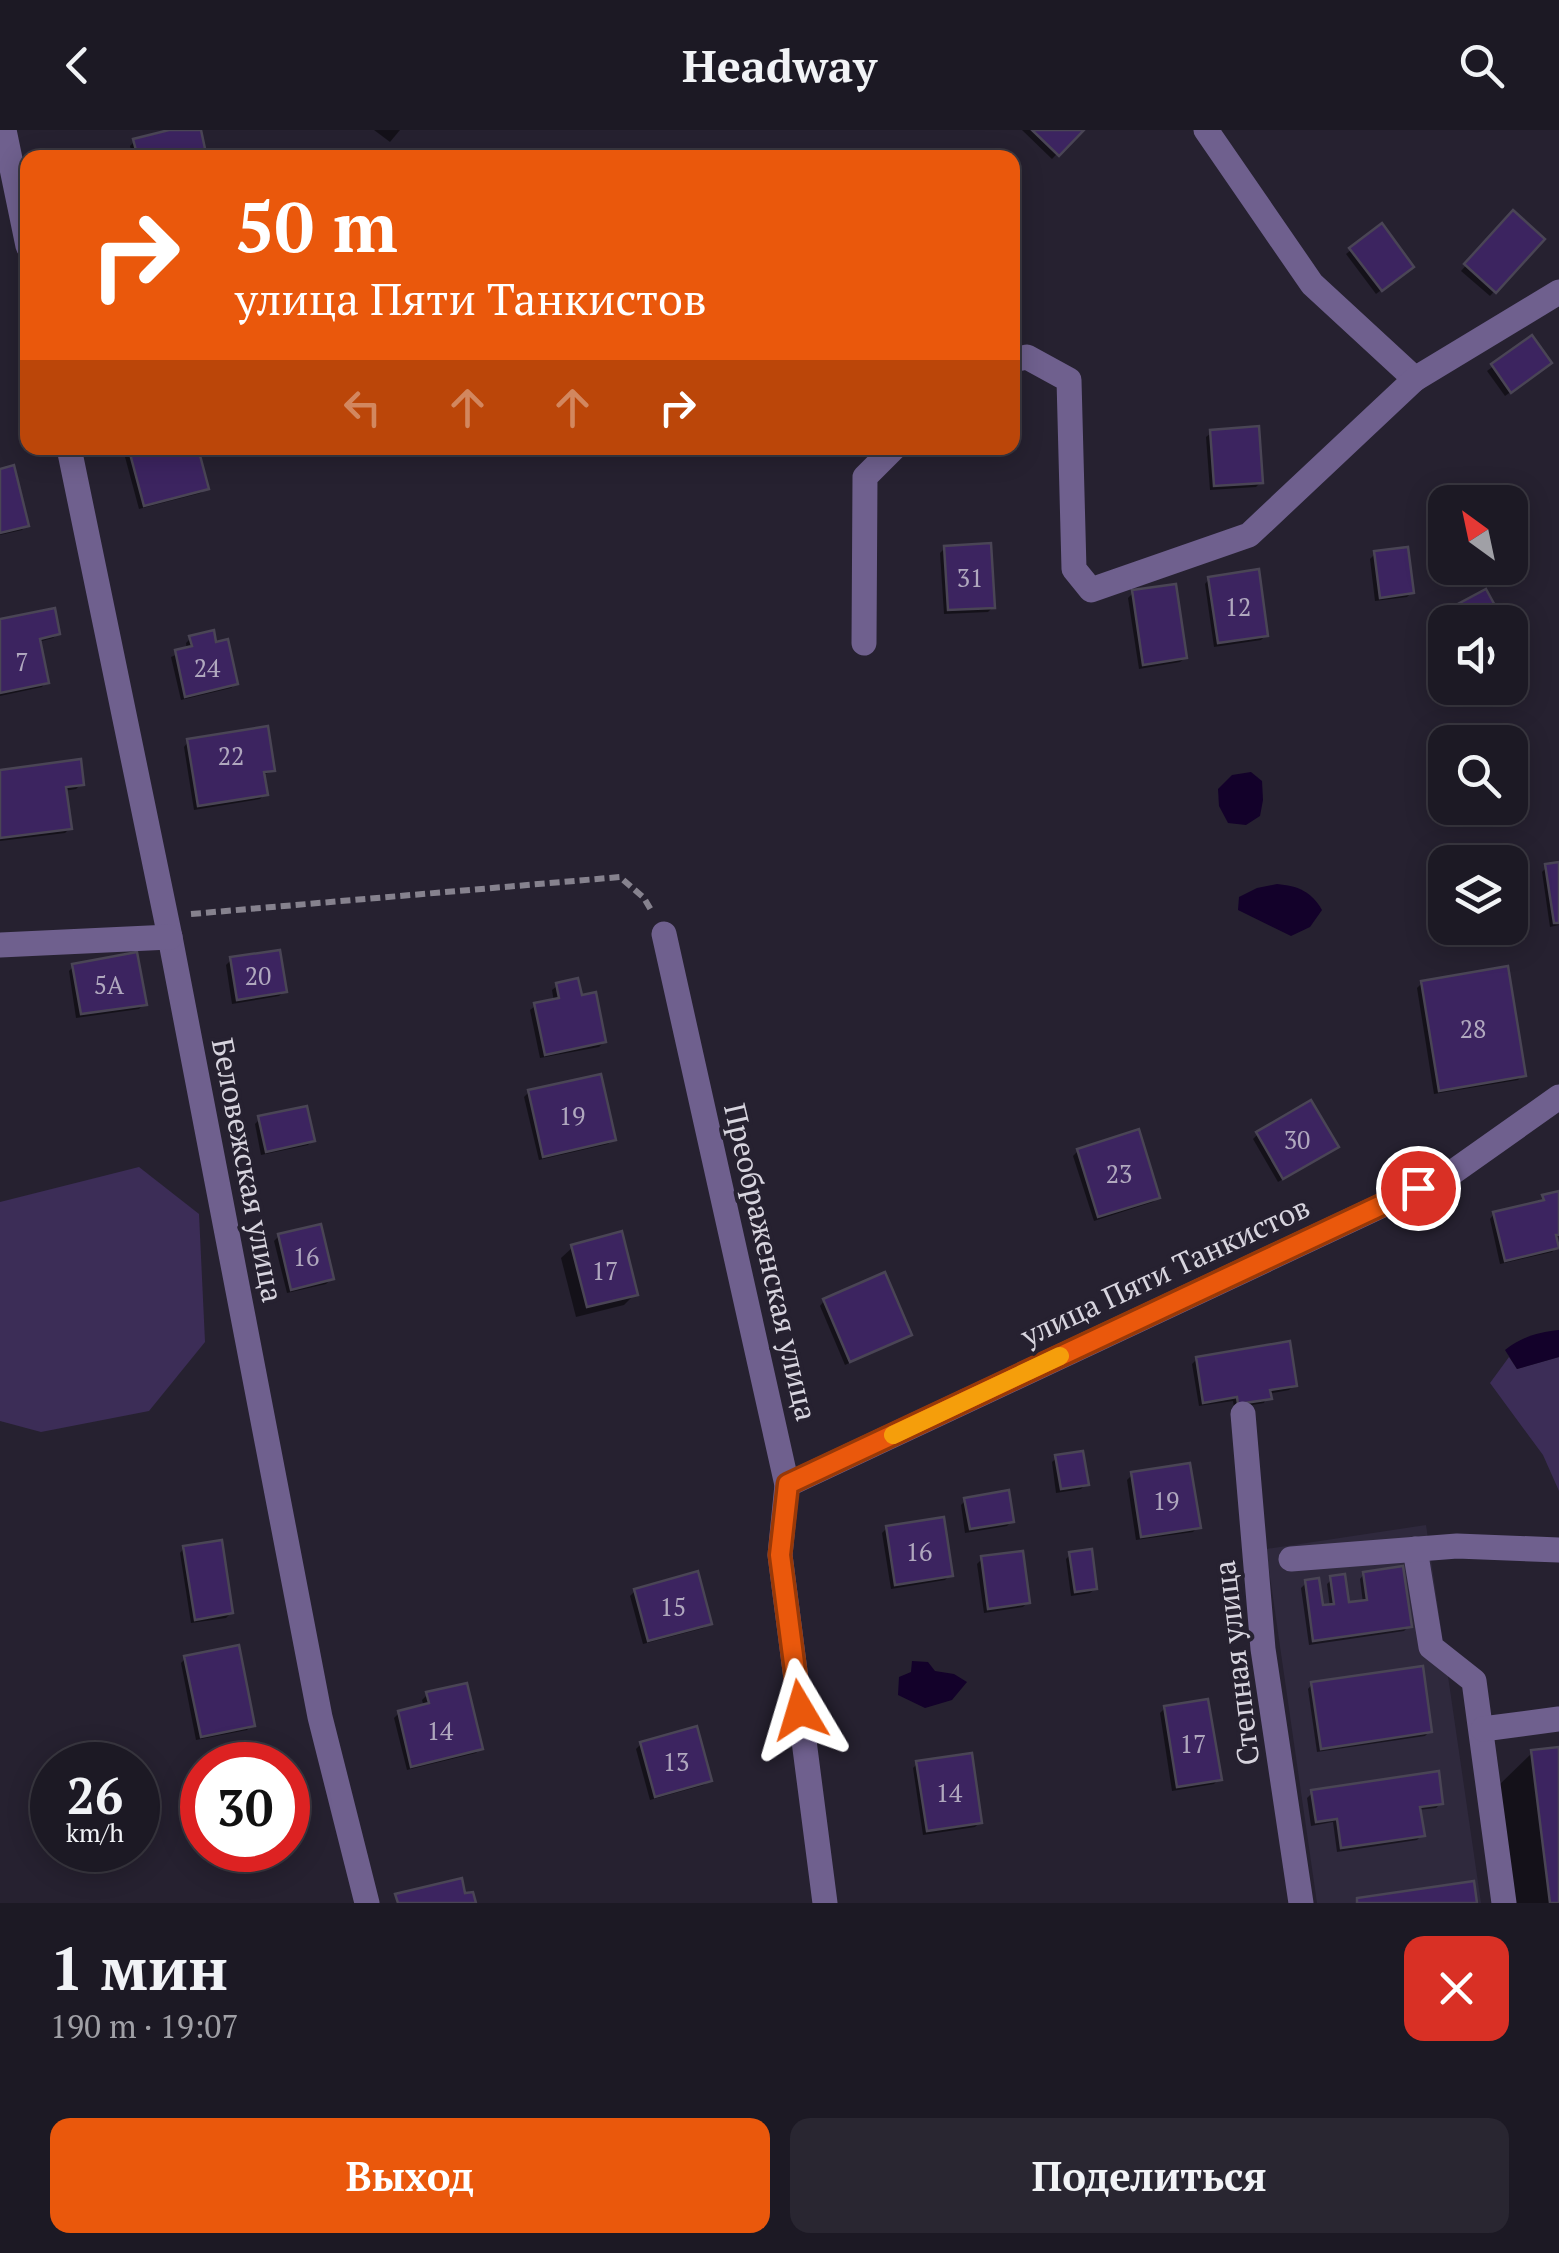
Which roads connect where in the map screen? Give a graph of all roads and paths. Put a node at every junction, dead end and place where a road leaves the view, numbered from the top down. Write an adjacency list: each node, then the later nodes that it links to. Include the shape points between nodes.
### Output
1 (4, 130): 3 (street)
2 (1206, 130): 6 (street, via 1312,284)
3 (20, 207)
4 (1559, 292): 6 (street)
5 (1020, 358): 6 (street, via 1069,380 1074,569 1091,590 1249,535)
6 (1415, 379)
7 (70, 455): 11 (street, Беловежская улица)
8 (887, 455): 9 (street, via 865,477)
9 (864, 643)
10 (664, 934): 11 (path, via 644,898 620,877 192,912); 15 (street, Преображенская улица)
11 (170, 937): 12 (street); 21 (street, Беловежская улица, via 320,1717)
12 (0, 945)
13 (1559, 1096): 15 (street, улица Пяти Танкистов, via 1453,1172)
14 (1243, 1414): 23 (street, Степная улица, via 1263,1649)
15 (788, 1484): 22 (street, Преображенская улица, via 780,1555)
16 (1415, 1549): 17 (street); 18 (street); 20 (street, via 1430,1647 1474,1681)
17 (1559, 1550)
18 (1291, 1559)
19 (1559, 1719): 20 (street)
20 (1483, 1730): 24 (street)
21 (366, 1903)
22 (825, 1903)
23 (1301, 1903)
24 (1504, 1903)

